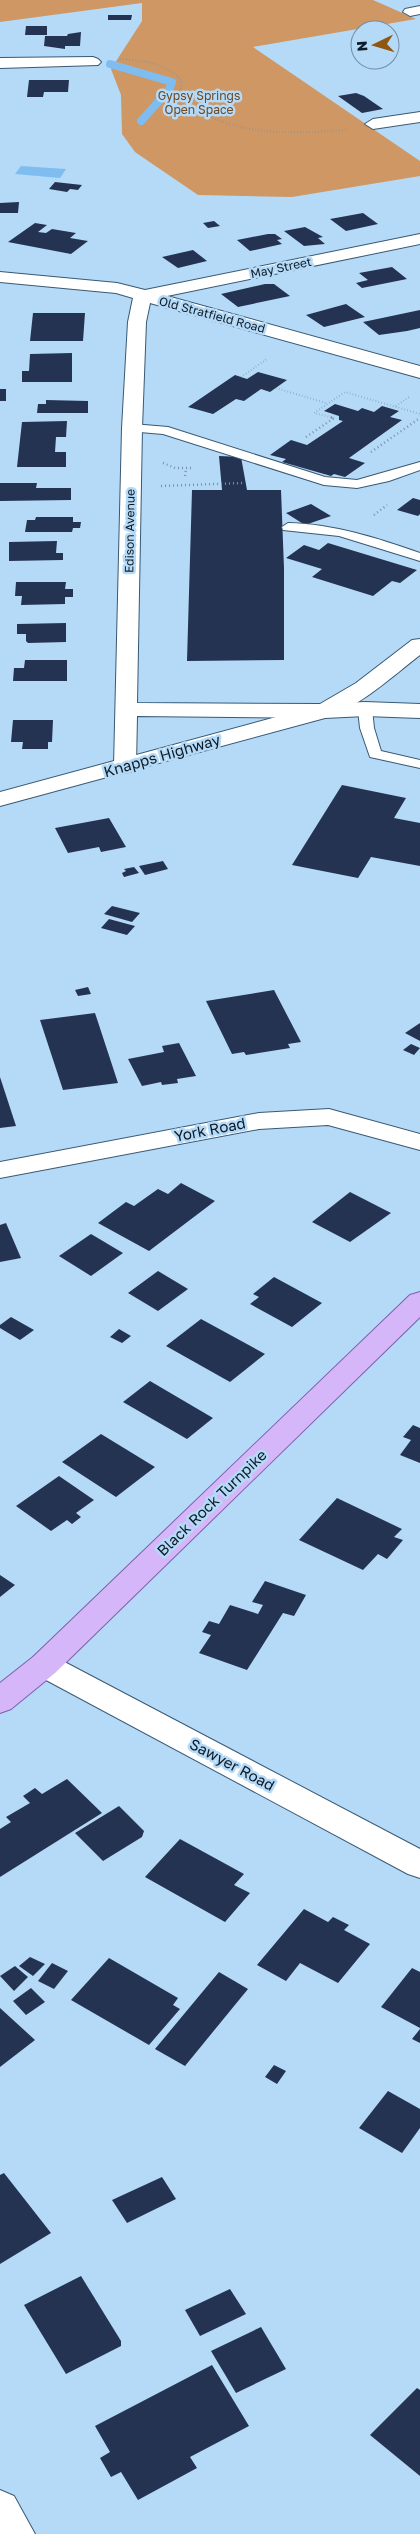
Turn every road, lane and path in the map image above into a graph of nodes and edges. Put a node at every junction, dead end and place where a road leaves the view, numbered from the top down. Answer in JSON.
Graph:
{"nodes":[{"id":1,"x":93,"y":62,"type":"joint"},
{"id":2,"x":0,"y":63,"type":"edge"},
{"id":3,"x":420,"y":118,"type":"edge"},
{"id":4,"x":373,"y":124,"type":"joint"},
{"id":5,"x":420,"y":239,"type":"edge"},
{"id":6,"x":0,"y":277,"type":"edge"},
{"id":7,"x":142,"y":296,"type":"junction"},
{"id":8,"x":274,"y":355,"type":"dead end"},
{"id":9,"x":420,"y":372,"type":"edge"},
{"id":10,"x":241,"y":377,"type":"dead end"},
{"id":11,"x":276,"y":388,"type":"dead end"},
{"id":12,"x":410,"y":396,"type":"dead end"},
{"id":13,"x":326,"y":403,"type":"junction"},
{"id":14,"x":396,"y":406,"type":"junction"},
{"id":15,"x":420,"y":414,"type":"edge"},
{"id":16,"x":420,"y":418,"type":"edge"},
{"id":17,"x":132,"y":428,"type":"junction"},
{"id":18,"x":306,"y":437,"type":"dead end"},
{"id":19,"x":378,"y":456,"type":"dead end"},
{"id":20,"x":420,"y":466,"type":"edge"},
{"id":21,"x":186,"y":469,"type":"dead end"},
{"id":22,"x":185,"y":476,"type":"dead end"},
{"id":23,"x":234,"y":483,"type":"junction"},
{"id":24,"x":243,"y":483,"type":"dead end"},
{"id":25,"x":160,"y":486,"type":"dead end"},
{"id":26,"x":234,"y":490,"type":"dead end"},
{"id":27,"x":391,"y":502,"type":"dead end"},
{"id":28,"x":288,"y":526,"type":"dead end"},
{"id":29,"x":347,"y":534,"type":"junction"},
{"id":30,"x":420,"y":557,"type":"edge"},
{"id":31,"x":420,"y":645,"type":"edge"},
{"id":32,"x":128,"y":709,"type":"junction"},
{"id":33,"x":365,"y":709,"type":"junction"},
{"id":34,"x":324,"y":711,"type":"junction"},
{"id":35,"x":420,"y":712,"type":"edge"},
{"id":36,"x":420,"y":764,"type":"edge"},
{"id":37,"x":125,"y":766,"type":"junction"},
{"id":38,"x":0,"y":799,"type":"edge"},
{"id":39,"x":420,"y":1142,"type":"edge"},
{"id":40,"x":0,"y":1170,"type":"edge"},
{"id":41,"x":420,"y":1301,"type":"edge"},
{"id":42,"x":44,"y":1665,"type":"junction"},
{"id":43,"x":0,"y":1701,"type":"edge"},
{"id":44,"x":420,"y":1865,"type":"edge"},
{"id":45,"x":0,"y":2509,"type":"edge"},
{"id":46,"x":15,"y":2534,"type":"edge"}],
"edges":[{"from":1,"to":2,"type":"street"},
{"from":1,"to":4,"type":"path"},
{"from":3,"to":4,"type":"street"},
{"from":5,"to":7,"type":"street","name":"May Street"},
{"from":6,"to":7,"type":"street","name":"Old Stratfield Road"},
{"from":7,"to":9,"type":"street","name":"Old Stratfield Road"},
{"from":7,"to":17,"type":"street","name":"Edison Avenue"},
{"from":8,"to":10,"type":"path"},
{"from":11,"to":13,"type":"path"},
{"from":12,"to":14,"type":"path"},
{"from":13,"to":14,"type":"path"},
{"from":13,"to":18,"type":"path"},
{"from":14,"to":15,"type":"path"},
{"from":16,"to":19,"type":"path"},
{"from":17,"to":20,"type":"lane"},
{"from":17,"to":32,"type":"street","name":"Edison Avenue"},
{"from":21,"to":22,"type":"path"},
{"from":23,"to":24,"type":"path"},
{"from":23,"to":25,"type":"path"},
{"from":23,"to":26,"type":"path"},
{"from":27,"to":29,"type":"path"},
{"from":28,"to":29,"type":"lane"},
{"from":29,"to":30,"type":"lane"},
{"from":31,"to":34,"type":"street"},
{"from":32,"to":34,"type":"street","name":"Knapps Highway"},
{"from":32,"to":37,"type":"street","name":"Edison Avenue"},
{"from":33,"to":34,"type":"street","name":"Knapps Highway"},
{"from":33,"to":35,"type":"street","name":"Knapps Highway"},
{"from":33,"to":36,"type":"lane"},
{"from":34,"to":37,"type":"street","name":"Knapps Highway"},
{"from":37,"to":38,"type":"street","name":"Knapps Highway"},
{"from":39,"to":40,"type":"street","name":"York Road"},
{"from":41,"to":42,"type":"main road","name":"Black Rock Turnpike"},
{"from":42,"to":43,"type":"main road","name":"Black Rock Turnpike"},
{"from":42,"to":44,"type":"street","name":"Sawyer Road"},
{"from":45,"to":46,"type":"street"}]}
